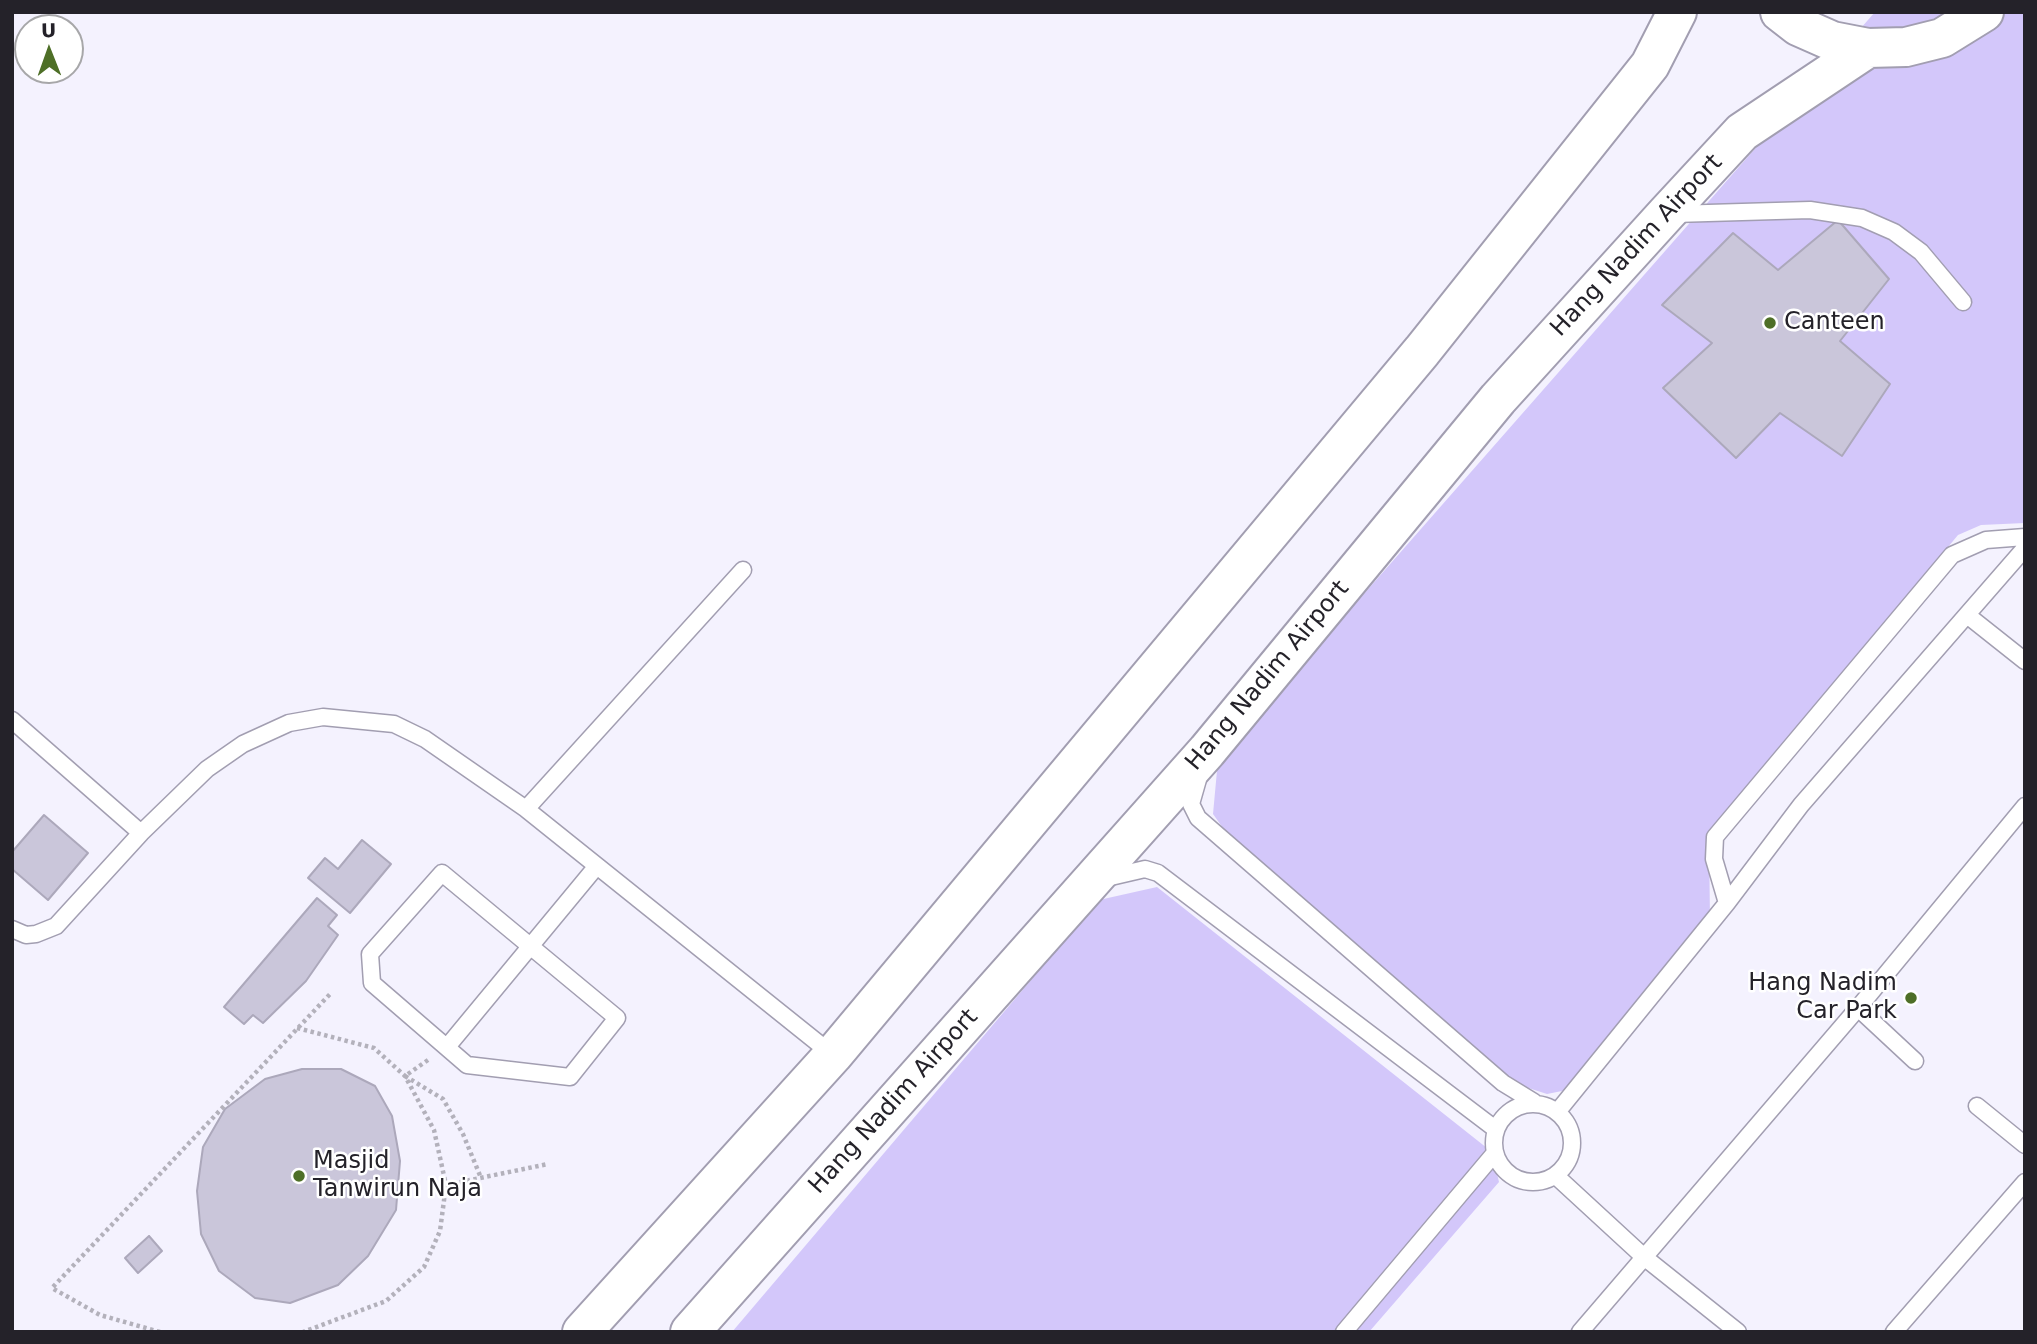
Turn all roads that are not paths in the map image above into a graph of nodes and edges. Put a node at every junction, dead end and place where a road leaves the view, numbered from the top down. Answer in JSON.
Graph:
{"nodes":[{"id":1,"x":1677,"y":12,"type":"edge"},
{"id":2,"x":1780,"y":12,"type":"edge"},
{"id":3,"x":1984,"y":12,"type":"edge"},
{"id":4,"x":1868,"y":48,"type":"junction"},
{"id":5,"x":1666,"y":214,"type":"junction"},
{"id":6,"x":1963,"y":302,"type":"dead end"},
{"id":7,"x":2025,"y":537,"type":"edge"},
{"id":8,"x":2025,"y":548,"type":"edge"},
{"id":9,"x":743,"y":570,"type":"dead end"},
{"id":10,"x":1967,"y":615,"type":"junction"},
{"id":11,"x":2025,"y":661,"type":"edge"},
{"id":12,"x":12,"y":720,"type":"edge"},
{"id":13,"x":1207,"y":751,"type":"junction"},
{"id":14,"x":2025,"y":806,"type":"edge"},
{"id":15,"x":526,"y":809,"type":"junction"},
{"id":16,"x":141,"y":833,"type":"junction"},
{"id":17,"x":596,"y":867,"type":"junction"},
{"id":18,"x":1088,"y":883,"type":"junction"},
{"id":19,"x":1727,"y":903,"type":"junction"},
{"id":20,"x":12,"y":929,"type":"edge"},
{"id":21,"x":531,"y":946,"type":"junction"},
{"id":22,"x":1858,"y":1007,"type":"junction"},
{"id":23,"x":447,"y":1047,"type":"junction"},
{"id":24,"x":833,"y":1055,"type":"junction"},
{"id":25,"x":1915,"y":1061,"type":"dead end"},
{"id":26,"x":1534,"y":1102,"type":"junction"},
{"id":27,"x":1977,"y":1106,"type":"dead end"},
{"id":28,"x":1558,"y":1111,"type":"junction"},
{"id":29,"x":1494,"y":1128,"type":"junction"},
{"id":30,"x":2025,"y":1145,"type":"edge"},
{"id":31,"x":1494,"y":1154,"type":"junction"},
{"id":32,"x":1556,"y":1176,"type":"junction"},
{"id":33,"x":2025,"y":1182,"type":"edge"},
{"id":34,"x":1644,"y":1257,"type":"junction"},
{"id":35,"x":582,"y":1332,"type":"edge"},
{"id":36,"x":690,"y":1332,"type":"edge"},
{"id":37,"x":1344,"y":1332,"type":"edge"},
{"id":38,"x":1580,"y":1332,"type":"edge"},
{"id":39,"x":1738,"y":1332,"type":"edge"},
{"id":40,"x":1894,"y":1332,"type":"edge"}],
"edges":[{"from":1,"to":24,"type":"street"},
{"from":2,"to":4,"type":"street"},
{"from":3,"to":4,"type":"street"},
{"from":4,"to":5,"type":"street","name":"Hang Nadim Airport"},
{"from":5,"to":6,"type":"lane"},
{"from":5,"to":13,"type":"street","name":"Hang Nadim Airport"},
{"from":7,"to":19,"type":"lane"},
{"from":8,"to":10,"type":"lane"},
{"from":9,"to":15,"type":"lane"},
{"from":10,"to":11,"type":"lane"},
{"from":10,"to":19,"type":"lane"},
{"from":12,"to":16,"type":"lane"},
{"from":13,"to":18,"type":"street","name":"Hang Nadim Airport"},
{"from":13,"to":26,"type":"lane"},
{"from":14,"to":22,"type":"lane"},
{"from":15,"to":16,"type":"lane"},
{"from":15,"to":17,"type":"lane"},
{"from":16,"to":20,"type":"lane"},
{"from":17,"to":21,"type":"lane"},
{"from":17,"to":24,"type":"lane"},
{"from":18,"to":29,"type":"lane"},
{"from":18,"to":36,"type":"street","name":"Hang Nadim Airport"},
{"from":19,"to":28,"type":"lane"},
{"from":21,"to":23,"type":"lane"},
{"from":21,"to":23,"type":"lane"},
{"from":21,"to":23,"type":"lane"},
{"from":22,"to":25,"type":"lane"},
{"from":22,"to":34,"type":"lane"},
{"from":24,"to":35,"type":"street"},
{"from":26,"to":28,"type":"lane"},
{"from":26,"to":29,"type":"lane"},
{"from":27,"to":30,"type":"lane"},
{"from":28,"to":32,"type":"lane"},
{"from":29,"to":31,"type":"lane"},
{"from":31,"to":32,"type":"lane"},
{"from":31,"to":37,"type":"lane"},
{"from":32,"to":34,"type":"lane"},
{"from":33,"to":40,"type":"lane"},
{"from":34,"to":38,"type":"lane"},
{"from":34,"to":39,"type":"lane"}]}
